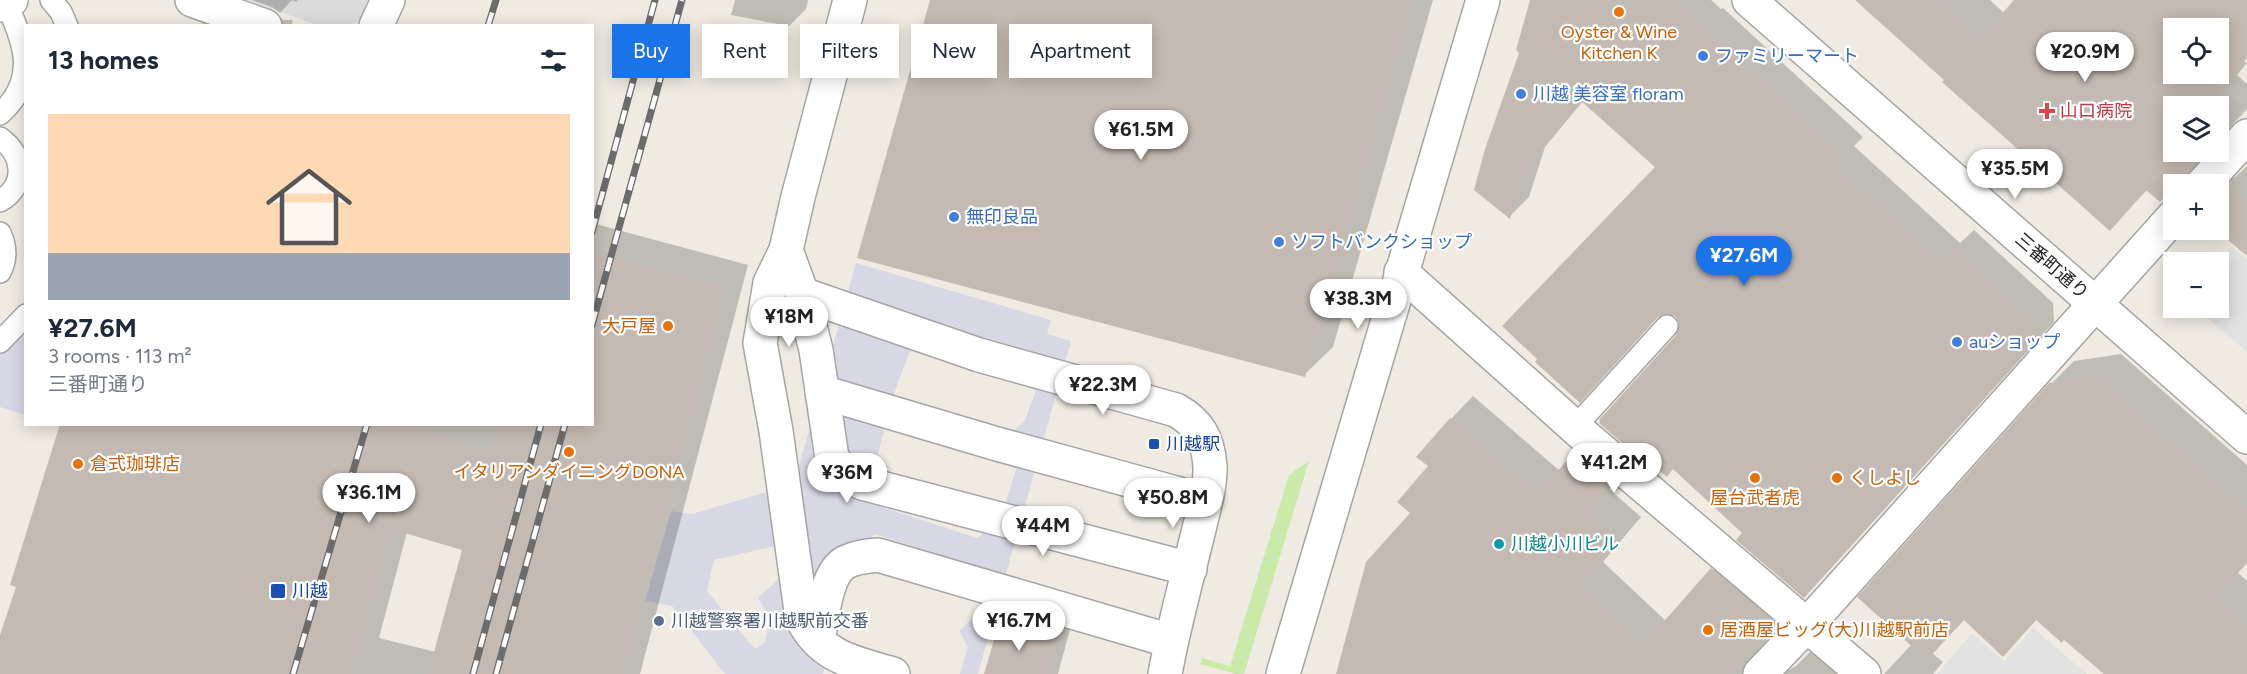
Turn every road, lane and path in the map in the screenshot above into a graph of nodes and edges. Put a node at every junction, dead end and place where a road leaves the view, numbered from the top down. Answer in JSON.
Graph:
{"nodes":[{"id":1,"x":51,"y":0,"type":"edge"},
{"id":2,"x":192,"y":0,"type":"edge"},
{"id":3,"x":388,"y":0,"type":"edge"},
{"id":4,"x":850,"y":0,"type":"edge"},
{"id":5,"x":1483,"y":0,"type":"edge"},
{"id":6,"x":1749,"y":0,"type":"edge"},
{"id":7,"x":6,"y":3,"type":"edge"},
{"id":8,"x":66,"y":24,"type":"edge"},
{"id":9,"x":259,"y":24,"type":"edge"},
{"id":10,"x":377,"y":24,"type":"edge"},
{"id":11,"x":24,"y":67,"type":"edge"},
{"id":12,"x":24,"y":77,"type":"edge"},
{"id":13,"x":0,"y":114,"type":"edge"},
{"id":14,"x":2247,"y":136,"type":"edge"},
{"id":15,"x":0,"y":138,"type":"edge"},
{"id":16,"x":2211,"y":174,"type":"edge"},
{"id":17,"x":0,"y":201,"type":"edge"},
{"id":18,"x":2163,"y":228,"type":"edge"},
{"id":19,"x":0,"y":233,"type":"edge"},
{"id":20,"x":786,"y":250,"type":"junction"},
{"id":21,"x":0,"y":272,"type":"edge"},
{"id":22,"x":1401,"y":272,"type":"junction"},
{"id":23,"x":802,"y":294,"type":"junction"},
{"id":24,"x":2095,"y":304,"type":"junction"},
{"id":25,"x":24,"y":317,"type":"edge"},
{"id":26,"x":1667,"y":326,"type":"dead end"},
{"id":27,"x":0,"y":342,"type":"edge"},
{"id":28,"x":822,"y":392,"type":"junction"},
{"id":29,"x":1575,"y":428,"type":"junction"},
{"id":30,"x":2247,"y":437,"type":"edge"},
{"id":31,"x":1205,"y":501,"type":"junction"},
{"id":32,"x":1190,"y":569,"type":"junction"},
{"id":33,"x":1808,"y":624,"type":"junction"},
{"id":34,"x":818,"y":641,"type":"junction"},
{"id":35,"x":1169,"y":661,"type":"edge"},
{"id":36,"x":893,"y":674,"type":"edge"},
{"id":37,"x":1283,"y":674,"type":"edge"},
{"id":38,"x":1760,"y":674,"type":"edge"},
{"id":39,"x":1864,"y":674,"type":"edge"}],
"edges":[{"from":1,"to":8,"type":"lane"},
{"from":2,"to":9,"type":"street"},
{"from":3,"to":10,"type":"street"},
{"from":4,"to":20,"type":"street"},
{"from":5,"to":22,"type":"street"},
{"from":6,"to":24,"type":"street","name":"三番町通り"},
{"from":7,"to":11,"type":"lane"},
{"from":12,"to":13,"type":"lane"},
{"from":14,"to":16,"type":"street"},
{"from":15,"to":17,"type":"lane"},
{"from":18,"to":24,"type":"street"},
{"from":19,"to":21,"type":"lane"},
{"from":20,"to":23,"type":"street"},
{"from":20,"to":34,"type":"street"},
{"from":22,"to":29,"type":"street"},
{"from":22,"to":37,"type":"street"},
{"from":23,"to":28,"type":"street"},
{"from":23,"to":31,"type":"street"},
{"from":24,"to":30,"type":"street","name":"三番町通り"},
{"from":24,"to":33,"type":"street"},
{"from":25,"to":27,"type":"lane"},
{"from":26,"to":29,"type":"lane"},
{"from":28,"to":31,"type":"street"},
{"from":28,"to":32,"type":"street"},
{"from":29,"to":33,"type":"street"},
{"from":31,"to":32,"type":"street"},
{"from":32,"to":35,"type":"street"},
{"from":33,"to":38,"type":"street"},
{"from":33,"to":39,"type":"street"},
{"from":34,"to":35,"type":"street"},
{"from":34,"to":36,"type":"street"}]}
